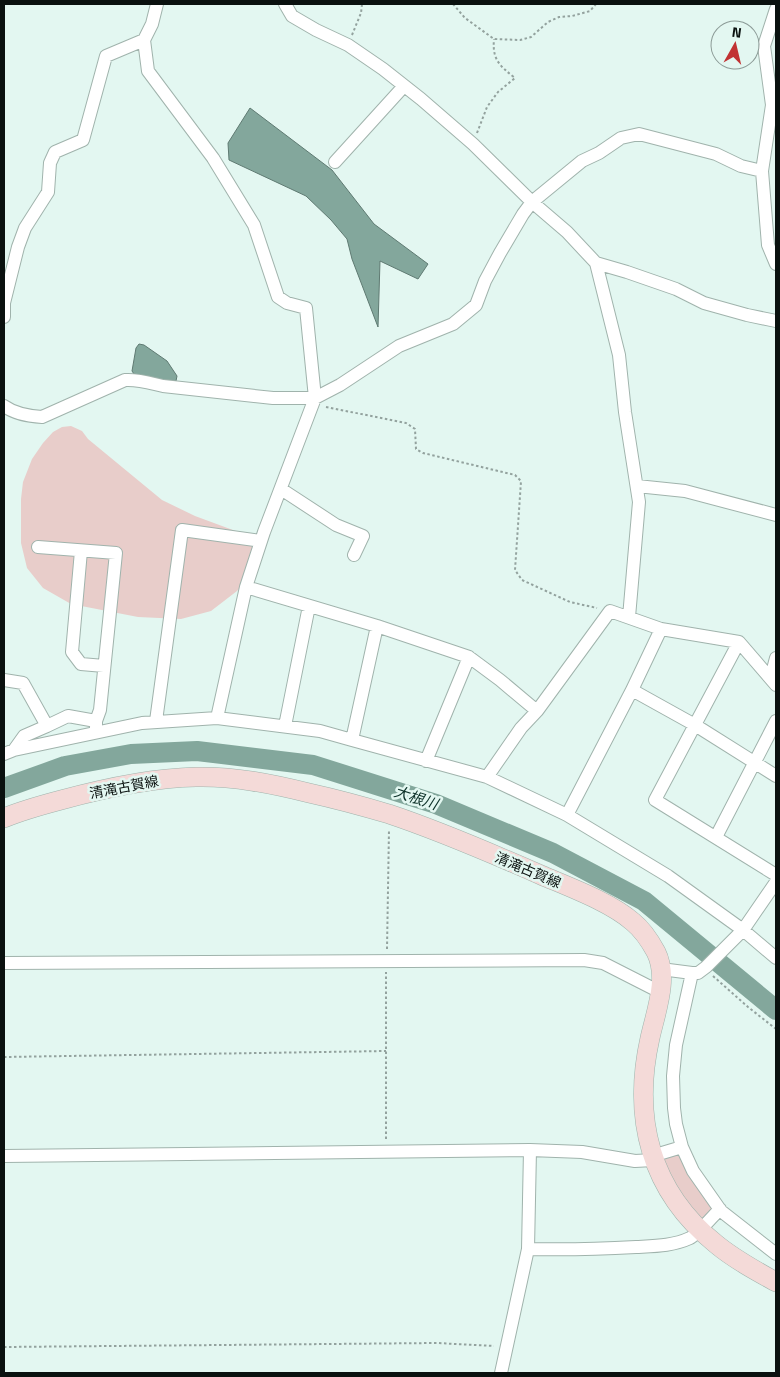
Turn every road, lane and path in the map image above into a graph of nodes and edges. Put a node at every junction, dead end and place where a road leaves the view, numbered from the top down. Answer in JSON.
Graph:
{"nodes":[{"id":1,"x":157,"y":4,"type":"edge"},
{"id":2,"x":285,"y":4,"type":"edge"},
{"id":3,"x":362,"y":4,"type":"edge"},
{"id":4,"x":453,"y":4,"type":"edge"},
{"id":5,"x":596,"y":4,"type":"edge"},
{"id":6,"x":776,"y":9,"type":"edge"},
{"id":7,"x":494,"y":39,"type":"junction"},
{"id":8,"x":144,"y":40,"type":"junction"},
{"id":9,"x":348,"y":45,"type":"junction"},
{"id":10,"x":404,"y":86,"type":"junction"},
{"id":11,"x":473,"y":144,"type":"junction"},
{"id":12,"x":334,"y":162,"type":"dead end"},
{"id":13,"x":762,"y":171,"type":"junction"},
{"id":14,"x":532,"y":202,"type":"junction"},
{"id":15,"x":596,"y":263,"type":"junction"},
{"id":16,"x":776,"y":264,"type":"edge"},
{"id":17,"x":4,"y":302,"type":"edge"},
{"id":18,"x":4,"y":317,"type":"edge"},
{"id":19,"x":776,"y":321,"type":"edge"},
{"id":20,"x":315,"y":398,"type":"junction"},
{"id":21,"x":4,"y":406,"type":"edge"},
{"id":22,"x":637,"y":486,"type":"junction"},
{"id":23,"x":281,"y":490,"type":"junction"},
{"id":24,"x":776,"y":514,"type":"edge"},
{"id":25,"x":261,"y":541,"type":"junction"},
{"id":26,"x":38,"y":547,"type":"dead end"},
{"id":27,"x":81,"y":551,"type":"junction"},
{"id":28,"x":354,"y":555,"type":"dead end"},
{"id":29,"x":246,"y":587,"type":"junction"},
{"id":30,"x":309,"y":606,"type":"junction"},
{"id":31,"x":610,"y":611,"type":"junction"},
{"id":32,"x":629,"y":617,"type":"junction"},
{"id":33,"x":377,"y":626,"type":"junction"},
{"id":34,"x":660,"y":629,"type":"junction"},
{"id":35,"x":739,"y":642,"type":"junction"},
{"id":36,"x":469,"y":658,"type":"junction"},
{"id":37,"x":776,"y":658,"type":"edge"},
{"id":38,"x":104,"y":666,"type":"junction"},
{"id":39,"x":4,"y":680,"type":"edge"},
{"id":40,"x":774,"y":681,"type":"edge"},
{"id":41,"x":632,"y":690,"type":"junction"},
{"id":42,"x":537,"y":711,"type":"junction"},
{"id":43,"x":217,"y":718,"type":"junction"},
{"id":44,"x":156,"y":721,"type":"junction"},
{"id":45,"x":776,"y":721,"type":"edge"},
{"id":46,"x":695,"y":724,"type":"junction"},
{"id":47,"x":47,"y":726,"type":"junction"},
{"id":48,"x":96,"y":726,"type":"junction"},
{"id":49,"x":285,"y":726,"type":"junction"},
{"id":50,"x":352,"y":740,"type":"junction"},
{"id":51,"x":9,"y":752,"type":"edge"},
{"id":52,"x":426,"y":761,"type":"junction"},
{"id":53,"x":755,"y":763,"type":"junction"},
{"id":54,"x":776,"y":776,"type":"edge"},
{"id":55,"x":487,"y":777,"type":"junction"},
{"id":56,"x":390,"y":814,"type":"junction"},
{"id":57,"x":567,"y":815,"type":"junction"},
{"id":58,"x":4,"y":818,"type":"edge"},
{"id":59,"x":716,"y":838,"type":"junction"},
{"id":60,"x":776,"y":875,"type":"edge"},
{"id":61,"x":776,"y":882,"type":"edge"},
{"id":62,"x":741,"y":932,"type":"junction"},
{"id":63,"x":776,"y":958,"type":"edge"},
{"id":64,"x":386,"y":961,"type":"junction"},
{"id":65,"x":4,"y":963,"type":"edge"},
{"id":66,"x":661,"y":969,"type":"junction"},
{"id":67,"x":700,"y":970,"type":"junction"},
{"id":68,"x":660,"y":992,"type":"junction"},
{"id":69,"x":776,"y":1029,"type":"edge"},
{"id":70,"x":386,"y":1051,"type":"junction"},
{"id":71,"x":4,"y":1056,"type":"edge"},
{"id":72,"x":682,"y":1147,"type":"junction"},
{"id":73,"x":530,"y":1150,"type":"junction"},
{"id":74,"x":386,"y":1152,"type":"junction"},
{"id":75,"x":4,"y":1156,"type":"edge"},
{"id":76,"x":653,"y":1158,"type":"junction"},
{"id":77,"x":720,"y":1209,"type":"junction"},
{"id":78,"x":700,"y":1230,"type":"junction"},
{"id":79,"x":528,"y":1249,"type":"junction"},
{"id":80,"x":776,"y":1254,"type":"edge"},
{"id":81,"x":776,"y":1282,"type":"edge"},
{"id":82,"x":507,"y":1346,"type":"junction"},
{"id":83,"x":4,"y":1347,"type":"edge"},
{"id":84,"x":501,"y":1373,"type":"edge"}],
"edges":[{"from":1,"to":8,"type":"street"},
{"from":2,"to":9,"type":"street"},
{"from":3,"to":9,"type":"path"},
{"from":4,"to":7,"type":"path"},
{"from":5,"to":7,"type":"path"},
{"from":6,"to":13,"type":"street"},
{"from":7,"to":11,"type":"path"},
{"from":8,"to":17,"type":"street"},
{"from":8,"to":20,"type":"street"},
{"from":9,"to":10,"type":"street"},
{"from":10,"to":11,"type":"street"},
{"from":10,"to":12,"type":"street"},
{"from":11,"to":14,"type":"street"},
{"from":13,"to":14,"type":"street"},
{"from":13,"to":16,"type":"street"},
{"from":14,"to":15,"type":"street"},
{"from":14,"to":20,"type":"street"},
{"from":15,"to":19,"type":"street"},
{"from":15,"to":22,"type":"street"},
{"from":17,"to":18,"type":"street"},
{"from":20,"to":21,"type":"street"},
{"from":20,"to":23,"type":"street"},
{"from":20,"to":31,"type":"path"},
{"from":22,"to":24,"type":"street"},
{"from":22,"to":32,"type":"street"},
{"from":23,"to":25,"type":"street"},
{"from":23,"to":28,"type":"street"},
{"from":25,"to":29,"type":"street"},
{"from":25,"to":44,"type":"street"},
{"from":26,"to":27,"type":"street"},
{"from":27,"to":38,"type":"street"},
{"from":27,"to":38,"type":"street"},
{"from":29,"to":30,"type":"street"},
{"from":29,"to":43,"type":"street"},
{"from":30,"to":33,"type":"street"},
{"from":30,"to":49,"type":"street"},
{"from":31,"to":32,"type":"street"},
{"from":31,"to":42,"type":"street"},
{"from":32,"to":34,"type":"street"},
{"from":33,"to":36,"type":"street"},
{"from":33,"to":50,"type":"street"},
{"from":34,"to":35,"type":"street"},
{"from":34,"to":41,"type":"street"},
{"from":35,"to":40,"type":"street"},
{"from":35,"to":46,"type":"street"},
{"from":36,"to":42,"type":"street"},
{"from":36,"to":52,"type":"street"},
{"from":37,"to":40,"type":"street"},
{"from":38,"to":48,"type":"street"},
{"from":39,"to":47,"type":"street"},
{"from":41,"to":46,"type":"street"},
{"from":41,"to":57,"type":"street"},
{"from":42,"to":55,"type":"street"},
{"from":43,"to":44,"type":"street"},
{"from":43,"to":49,"type":"street"},
{"from":44,"to":48,"type":"street"},
{"from":45,"to":53,"type":"street"},
{"from":46,"to":53,"type":"street"},
{"from":46,"to":59,"type":"street"},
{"from":47,"to":48,"type":"street"},
{"from":47,"to":51,"type":"street"},
{"from":48,"to":51,"type":"street"},
{"from":49,"to":50,"type":"street"},
{"from":50,"to":52,"type":"street"},
{"from":52,"to":55,"type":"street"},
{"from":53,"to":54,"type":"street"},
{"from":53,"to":59,"type":"street"},
{"from":55,"to":57,"type":"street"},
{"from":56,"to":58,"type":"main road","name":"清滝古賀線"},
{"from":56,"to":64,"type":"path"},
{"from":56,"to":66,"type":"main road","name":"清滝古賀線"},
{"from":57,"to":62,"type":"street"},
{"from":59,"to":60,"type":"street"},
{"from":61,"to":62,"type":"street"},
{"from":62,"to":63,"type":"street"},
{"from":62,"to":67,"type":"street"},
{"from":64,"to":65,"type":"street"},
{"from":64,"to":68,"type":"street"},
{"from":64,"to":70,"type":"path"},
{"from":66,"to":67,"type":"street"},
{"from":66,"to":68,"type":"main road","name":"清滝古賀線"},
{"from":67,"to":69,"type":"path"},
{"from":67,"to":72,"type":"street"},
{"from":68,"to":76,"type":"main road","name":"清滝古賀線"},
{"from":70,"to":71,"type":"path"},
{"from":70,"to":74,"type":"path"},
{"from":72,"to":76,"type":"street"},
{"from":72,"to":77,"type":"street"},
{"from":73,"to":74,"type":"street"},
{"from":73,"to":76,"type":"street"},
{"from":73,"to":79,"type":"street"},
{"from":74,"to":75,"type":"street"},
{"from":76,"to":78,"type":"main road","name":"清滝古賀線"},
{"from":77,"to":78,"type":"street"},
{"from":77,"to":80,"type":"street"},
{"from":78,"to":79,"type":"street"},
{"from":78,"to":81,"type":"main road","name":"清滝古賀線"},
{"from":79,"to":82,"type":"street"},
{"from":82,"to":83,"type":"path"},
{"from":82,"to":84,"type":"street"}]}
